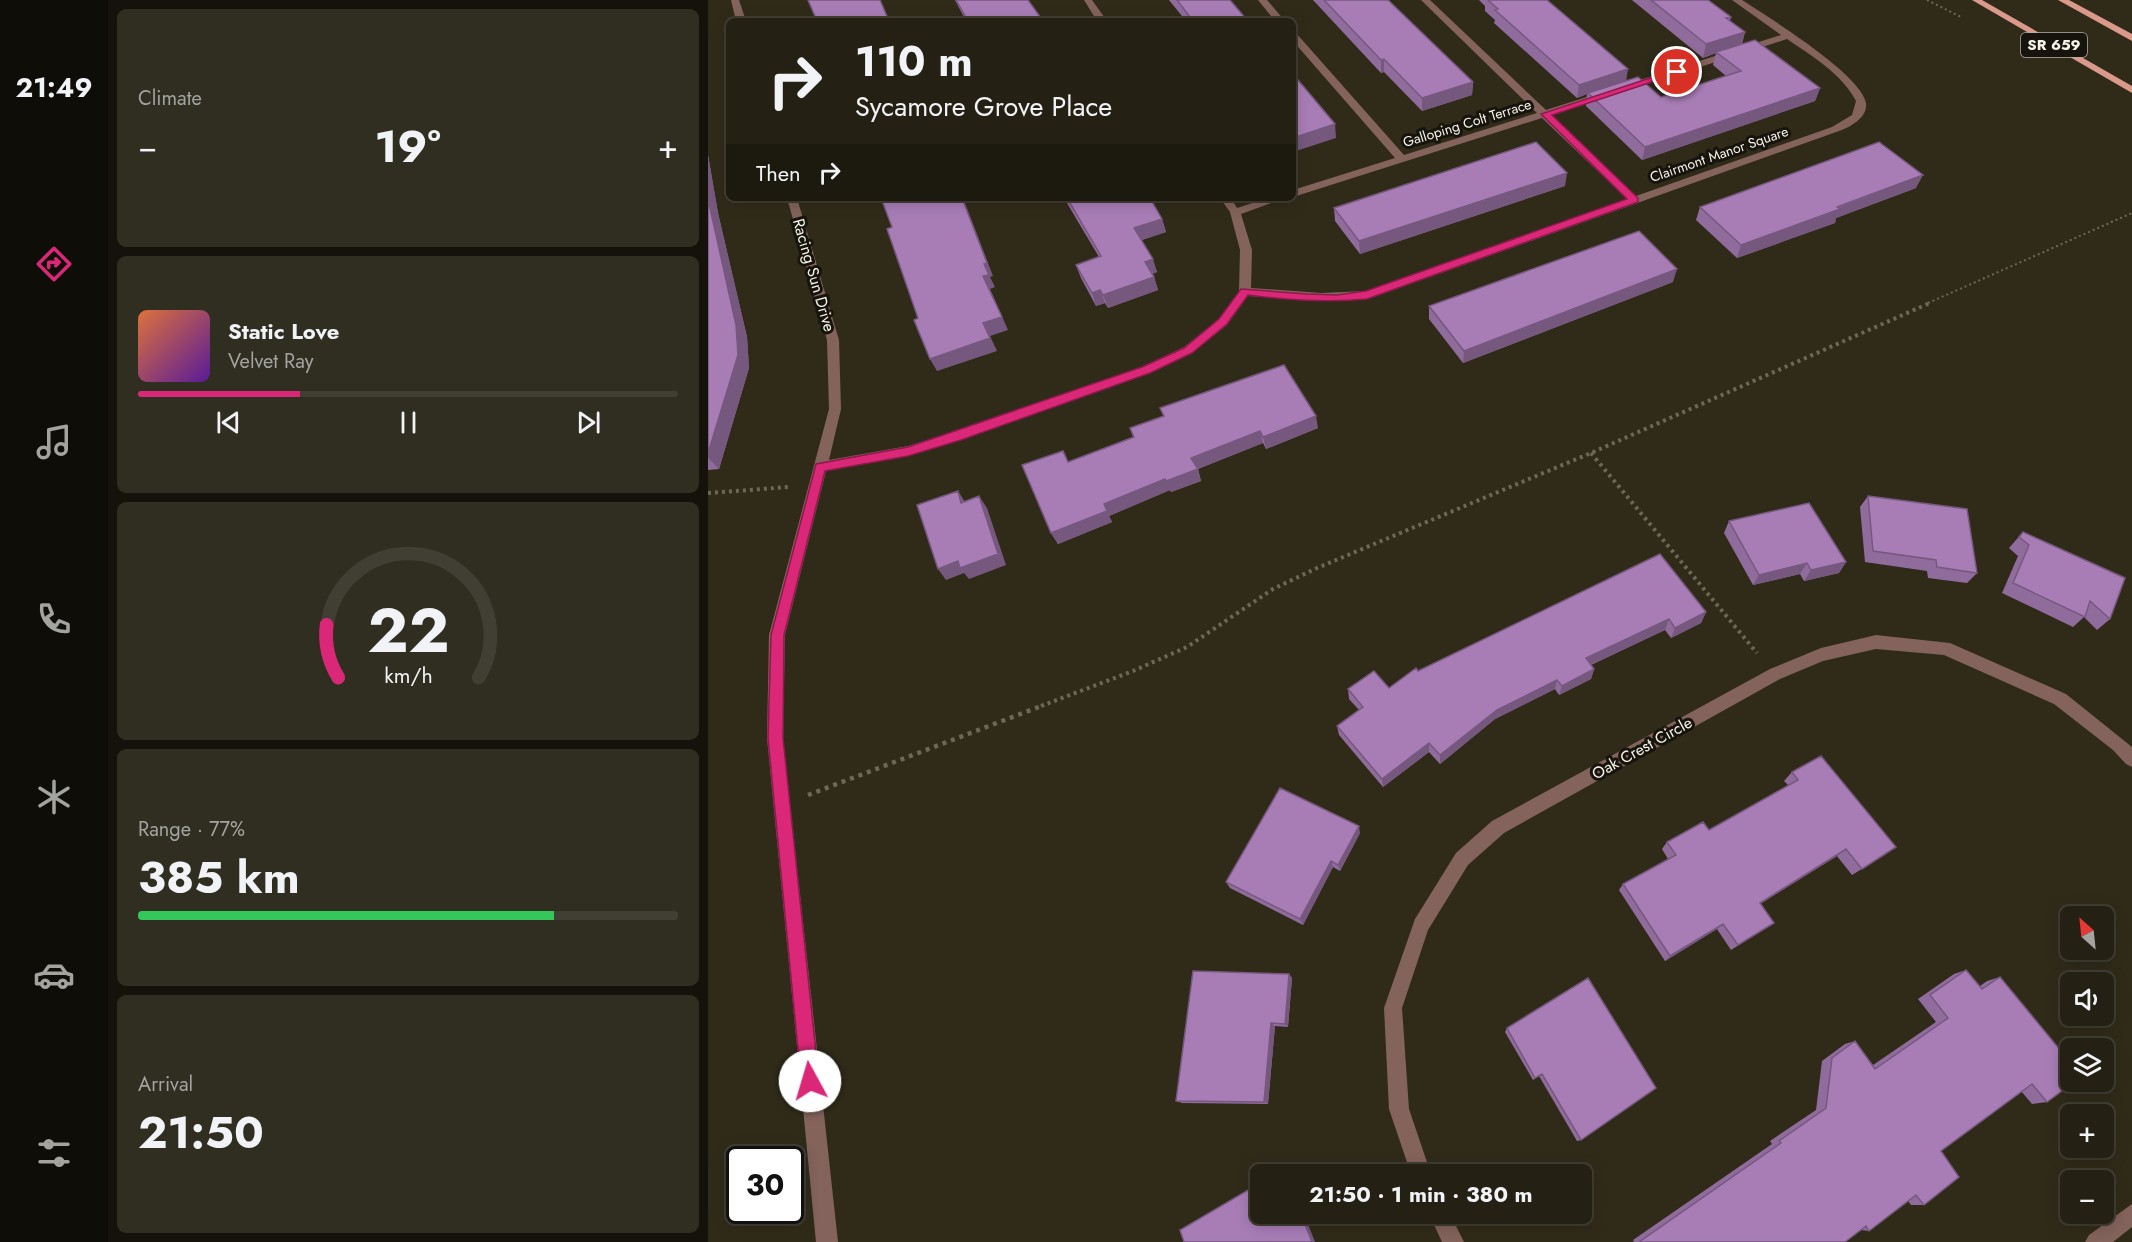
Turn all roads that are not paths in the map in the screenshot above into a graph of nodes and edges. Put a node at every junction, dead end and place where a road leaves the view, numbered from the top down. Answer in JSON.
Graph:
{"nodes":[{"id":1,"x":735,"y":0,"type":"edge"},
{"id":2,"x":1088,"y":0,"type":"edge"},
{"id":3,"x":1262,"y":0,"type":"edge"},
{"id":4,"x":1425,"y":0,"type":"edge"},
{"id":5,"x":1736,"y":0,"type":"edge"},
{"id":6,"x":1976,"y":0,"type":"edge"},
{"id":7,"x":2062,"y":0,"type":"edge"},
{"id":8,"x":740,"y":18,"type":"edge"},
{"id":9,"x":1100,"y":18,"type":"edge"},
{"id":10,"x":1277,"y":18,"type":"edge"},
{"id":11,"x":1787,"y":36,"type":"junction"},
{"id":12,"x":1296,"y":38,"type":"edge"},
{"id":13,"x":2132,"y":38,"type":"edge"},
{"id":14,"x":2132,"y":90,"type":"edge"},
{"id":15,"x":1546,"y":114,"type":"junction"},
{"id":16,"x":1402,"y":159,"type":"junction"},
{"id":17,"x":1296,"y":193,"type":"edge"},
{"id":18,"x":1634,"y":200,"type":"junction"},
{"id":19,"x":793,"y":201,"type":"edge"},
{"id":20,"x":1227,"y":201,"type":"edge"},
{"id":21,"x":1270,"y":201,"type":"edge"},
{"id":22,"x":1235,"y":212,"type":"junction"},
{"id":23,"x":1245,"y":291,"type":"junction"},
{"id":24,"x":820,"y":467,"type":"junction"},
{"id":25,"x":2132,"y":759,"type":"edge"},
{"id":26,"x":1417,"y":1164,"type":"edge"},
{"id":27,"x":2132,"y":1214,"type":"edge"},
{"id":28,"x":1444,"y":1224,"type":"edge"},
{"id":29,"x":827,"y":1242,"type":"edge"},
{"id":30,"x":1452,"y":1242,"type":"edge"},
{"id":31,"x":2096,"y":1242,"type":"edge"}],
"edges":[{"from":1,"to":8,"type":"street"},
{"from":2,"to":9,"type":"street"},
{"from":3,"to":10,"type":"street"},
{"from":4,"to":15,"type":"street"},
{"from":5,"to":11,"type":"street","name":"Clairmont Manor Square"},
{"from":6,"to":14,"type":"main road","number":"SR 659"},
{"from":7,"to":13,"type":"main road","number":"SR 659"},
{"from":11,"to":15,"type":"street","name":"Galloping Colt Terrace"},
{"from":11,"to":18,"type":"street","name":"Clairmont Manor Square"},
{"from":12,"to":16,"type":"street"},
{"from":15,"to":16,"type":"street","name":"Galloping Colt Terrace"},
{"from":15,"to":18,"type":"street"},
{"from":16,"to":17,"type":"street","name":"Galloping Colt Terrace"},
{"from":18,"to":23,"type":"street","name":"Clairmont Manor Square"},
{"from":19,"to":24,"type":"street","name":"Racing Sun Drive"},
{"from":20,"to":22,"type":"street"},
{"from":21,"to":22,"type":"street"},
{"from":22,"to":23,"type":"street"},
{"from":23,"to":24,"type":"street"},
{"from":24,"to":29,"type":"street","name":"Racing Sun Drive"},
{"from":25,"to":26,"type":"street","name":"Oak Crest Circle"},
{"from":27,"to":31,"type":"street"},
{"from":28,"to":30,"type":"street"}]}
